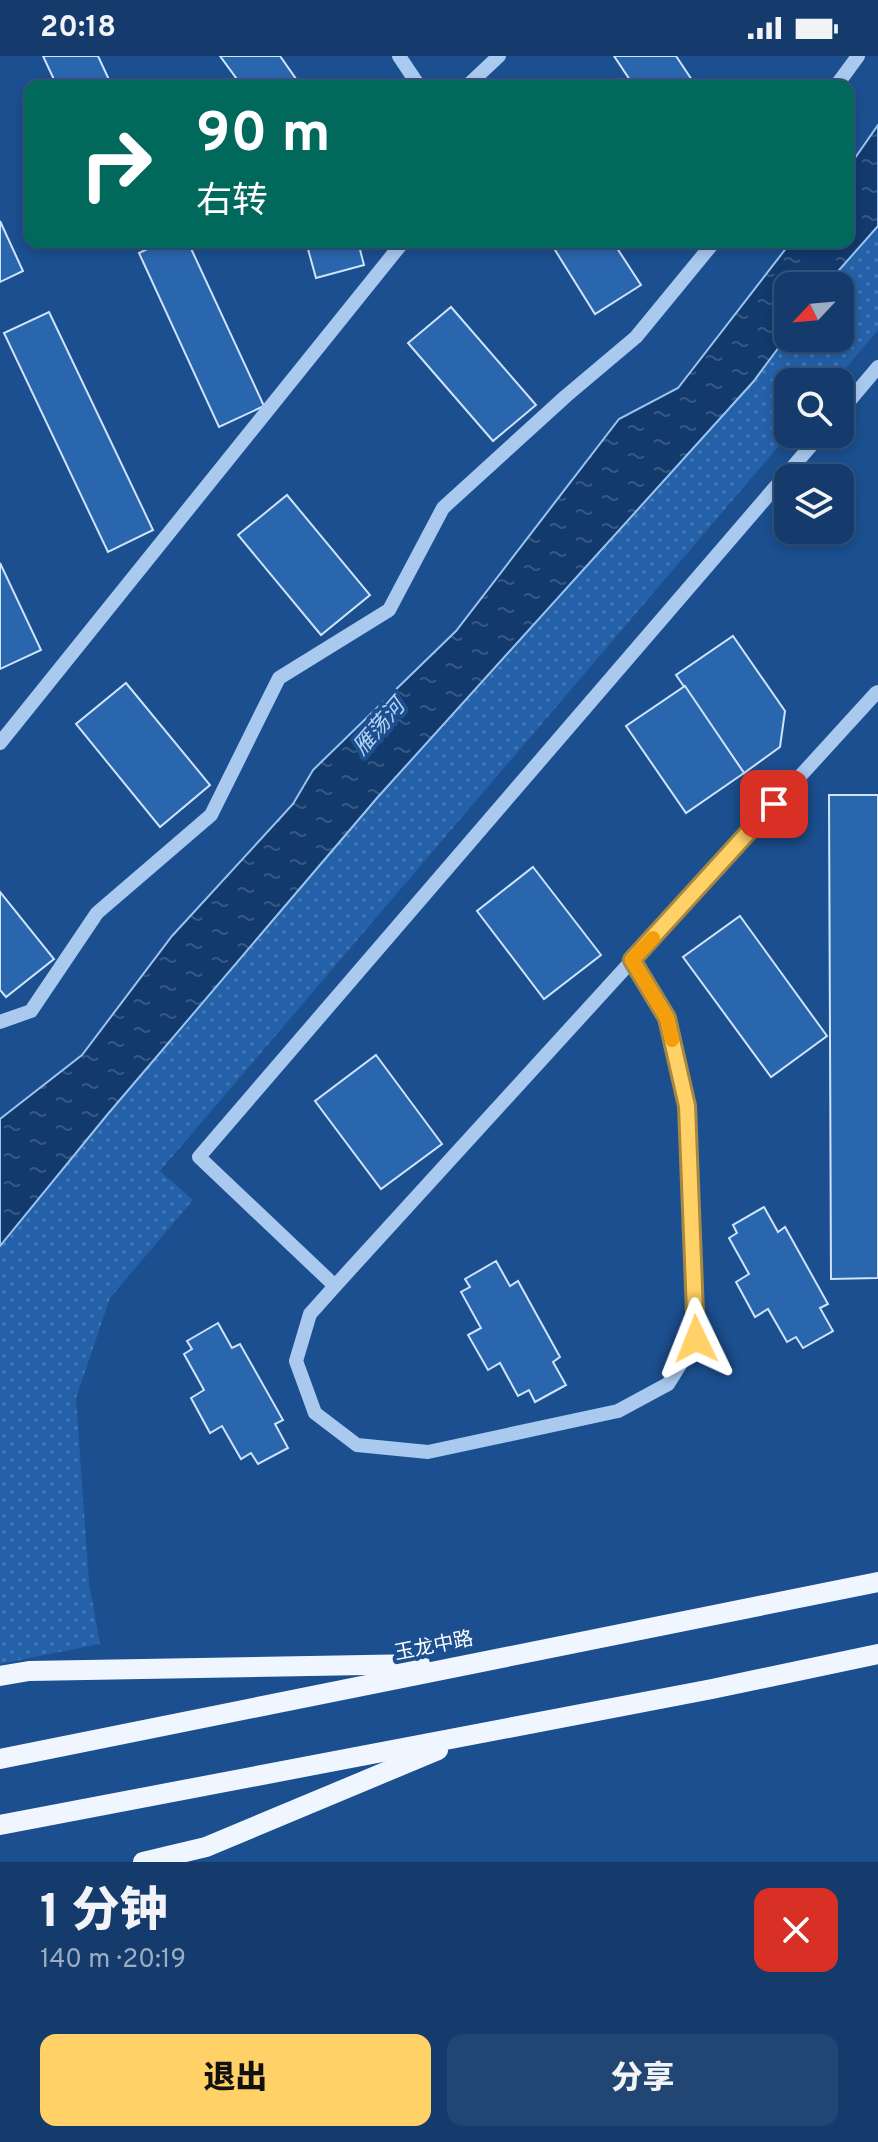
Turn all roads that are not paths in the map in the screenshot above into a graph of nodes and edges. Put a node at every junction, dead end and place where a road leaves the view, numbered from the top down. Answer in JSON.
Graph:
{"nodes":[{"id":1,"x":399,"y":56,"type":"edge"},
{"id":2,"x":499,"y":56,"type":"edge"},
{"id":3,"x":858,"y":56,"type":"edge"},
{"id":4,"x":415,"y":80,"type":"edge"},
{"id":5,"x":473,"y":80,"type":"edge"},
{"id":6,"x":840,"y":80,"type":"edge"},
{"id":7,"x":398,"y":248,"type":"edge"},
{"id":8,"x":709,"y":248,"type":"edge"},
{"id":9,"x":878,"y":367,"type":"edge"},
{"id":10,"x":854,"y":395,"type":"edge"},
{"id":11,"x":809,"y":448,"type":"edge"},
{"id":12,"x":878,"y":692,"type":"edge"},
{"id":13,"x":0,"y":743,"type":"edge"},
{"id":14,"x":632,"y":960,"type":"junction"},
{"id":15,"x":0,"y":1022,"type":"edge"},
{"id":16,"x":335,"y":1286,"type":"junction"},
{"id":17,"x":878,"y":1582,"type":"edge"},
{"id":18,"x":878,"y":1654,"type":"edge"},
{"id":19,"x":472,"y":1663,"type":"junction"},
{"id":20,"x":0,"y":1676,"type":"edge"},
{"id":21,"x":479,"y":1734,"type":"junction"},
{"id":22,"x":0,"y":1759,"type":"edge"},
{"id":23,"x":0,"y":1825,"type":"edge"},
{"id":24,"x":143,"y":1862,"type":"edge"}],
"edges":[{"from":1,"to":4,"type":"lane"},
{"from":2,"to":5,"type":"lane"},
{"from":3,"to":6,"type":"lane"},
{"from":7,"to":13,"type":"lane"},
{"from":8,"to":15,"type":"lane"},
{"from":9,"to":10,"type":"lane"},
{"from":11,"to":16,"type":"lane"},
{"from":12,"to":14,"type":"lane"},
{"from":14,"to":16,"type":"lane"},
{"from":14,"to":16,"type":"lane"},
{"from":17,"to":19,"type":"main road","name":"玉龙中路"},
{"from":18,"to":21,"type":"main road"},
{"from":19,"to":20,"type":"main road"},
{"from":19,"to":22,"type":"main road","name":"玉龙中路"},
{"from":21,"to":23,"type":"main road"},
{"from":21,"to":24,"type":"main road"}]}
